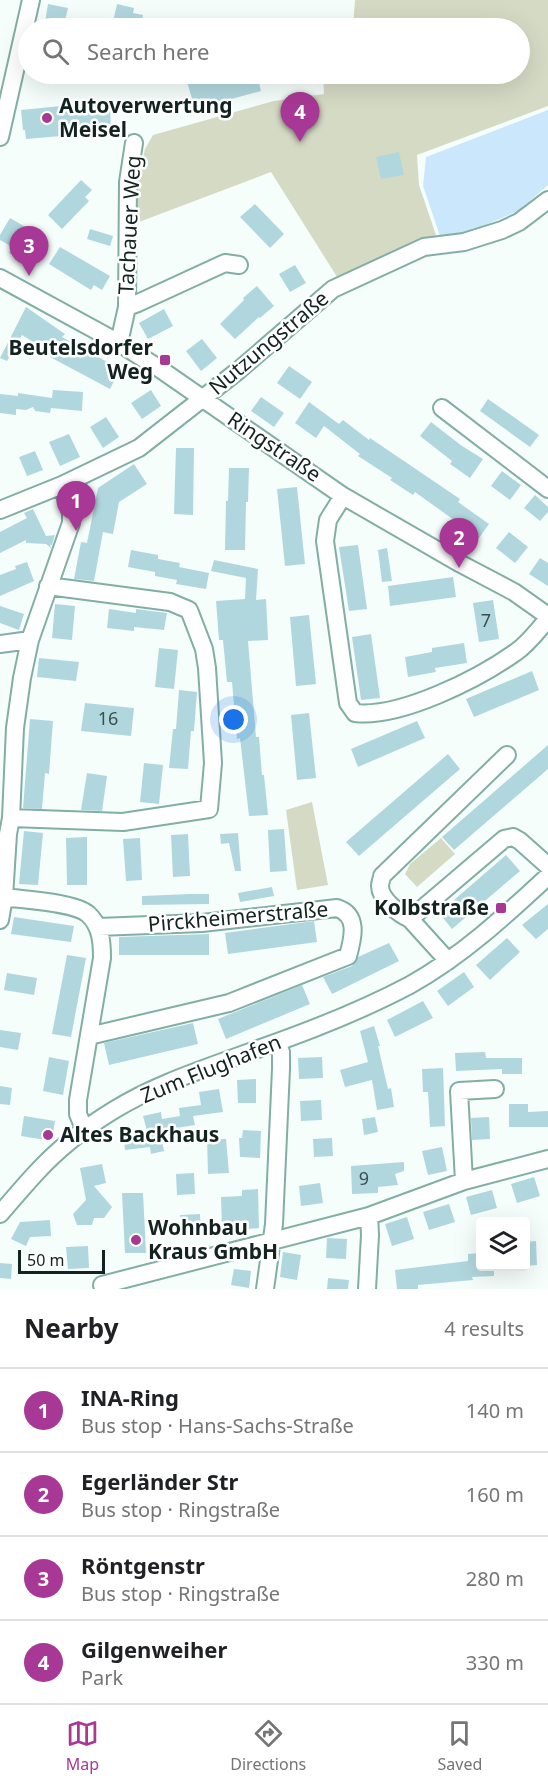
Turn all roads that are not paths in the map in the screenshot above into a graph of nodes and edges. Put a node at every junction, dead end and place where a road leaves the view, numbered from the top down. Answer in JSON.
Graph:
{"nodes":[{"id":1,"x":31,"y":0,"type":"edge"},
{"id":2,"x":27,"y":18,"type":"edge"},
{"id":3,"x":18,"y":58,"type":"edge"},
{"id":4,"x":0,"y":138,"type":"edge"},
{"id":5,"x":134,"y":143,"type":"dead end"},
{"id":6,"x":548,"y":200,"type":"edge"},
{"id":7,"x":238,"y":265,"type":"dead end"},
{"id":8,"x":0,"y":278,"type":"edge"},
{"id":9,"x":127,"y":307,"type":"junction"},
{"id":10,"x":119,"y":344,"type":"junction"},
{"id":11,"x":202,"y":399,"type":"junction"},
{"id":12,"x":442,"y":408,"type":"dead end"},
{"id":13,"x":62,"y":485,"type":"junction"},
{"id":14,"x":548,"y":489,"type":"edge"},
{"id":15,"x":343,"y":496,"type":"junction"},
{"id":16,"x":0,"y":510,"type":"edge"},
{"id":17,"x":48,"y":586,"type":"junction"},
{"id":18,"x":548,"y":618,"type":"edge"},
{"id":19,"x":30,"y":640,"type":"junction"},
{"id":20,"x":0,"y":644,"type":"edge"},
{"id":21,"x":507,"y":755,"type":"dead end"},
{"id":22,"x":6,"y":828,"type":"edge"},
{"id":23,"x":547,"y":868,"type":"edge"},
{"id":24,"x":4,"y":897,"type":"junction"},
{"id":25,"x":410,"y":919,"type":"junction"},
{"id":26,"x":0,"y":920,"type":"edge"},
{"id":27,"x":98,"y":927,"type":"junction"},
{"id":28,"x":448,"y":961,"type":"junction"},
{"id":29,"x":89,"y":1036,"type":"junction"},
{"id":30,"x":277,"y":1042,"type":"junction"},
{"id":31,"x":495,"y":1089,"type":"dead end"},
{"id":32,"x":85,"y":1131,"type":"junction"},
{"id":33,"x":548,"y":1159,"type":"edge"},
{"id":34,"x":464,"y":1181,"type":"junction"},
{"id":35,"x":0,"y":1214,"type":"edge"},
{"id":36,"x":369,"y":1216,"type":"junction"},
{"id":37,"x":272,"y":1241,"type":"junction"},
{"id":38,"x":102,"y":1285,"type":"dead end"},
{"id":39,"x":265,"y":1289,"type":"edge"},
{"id":40,"x":367,"y":1289,"type":"edge"}],
"edges":[{"from":1,"to":2,"type":"street"},
{"from":3,"to":4,"type":"street"},
{"from":5,"to":9,"type":"street","name":"Tachauer Weg"},
{"from":6,"to":11,"type":"street","name":"Nutzungstraße"},
{"from":7,"to":9,"type":"street","name":"Tachauer Weg"},
{"from":8,"to":10,"type":"street","name":"Ringstraße"},
{"from":9,"to":10,"type":"street","name":"Tachauer Weg"},
{"from":10,"to":11,"type":"street","name":"Ringstraße"},
{"from":11,"to":13,"type":"street","name":"Nutzungstraße"},
{"from":11,"to":15,"type":"street","name":"Ringstraße"},
{"from":12,"to":14,"type":"street"},
{"from":13,"to":16,"type":"street","name":"Nutzungstraße"},
{"from":13,"to":17,"type":"street"},
{"from":15,"to":18,"type":"street","name":"Ringstraße"},
{"from":15,"to":18,"type":"street"},
{"from":17,"to":19,"type":"street"},
{"from":17,"to":22,"type":"street"},
{"from":19,"to":20,"type":"street"},
{"from":19,"to":22,"type":"street"},
{"from":21,"to":25,"type":"street"},
{"from":22,"to":24,"type":"street"},
{"from":23,"to":25,"type":"street","name":"Zum Flughafen"},
{"from":23,"to":28,"type":"street","name":"Zum Flughafen"},
{"from":24,"to":26,"type":"street"},
{"from":24,"to":27,"type":"street"},
{"from":25,"to":28,"type":"street"},
{"from":27,"to":29,"type":"street"},
{"from":27,"to":29,"type":"street","name":"Pirckheimerstraße"},
{"from":28,"to":30,"type":"street","name":"Zum Flughafen"},
{"from":29,"to":32,"type":"street"},
{"from":30,"to":32,"type":"street","name":"Zum Flughafen"},
{"from":30,"to":37,"type":"street"},
{"from":31,"to":34,"type":"street"},
{"from":32,"to":35,"type":"street","name":"Zum Flughafen"},
{"from":33,"to":34,"type":"street"},
{"from":34,"to":36,"type":"street"},
{"from":36,"to":37,"type":"street"},
{"from":36,"to":40,"type":"street"},
{"from":37,"to":38,"type":"street"},
{"from":37,"to":39,"type":"street"}]}
